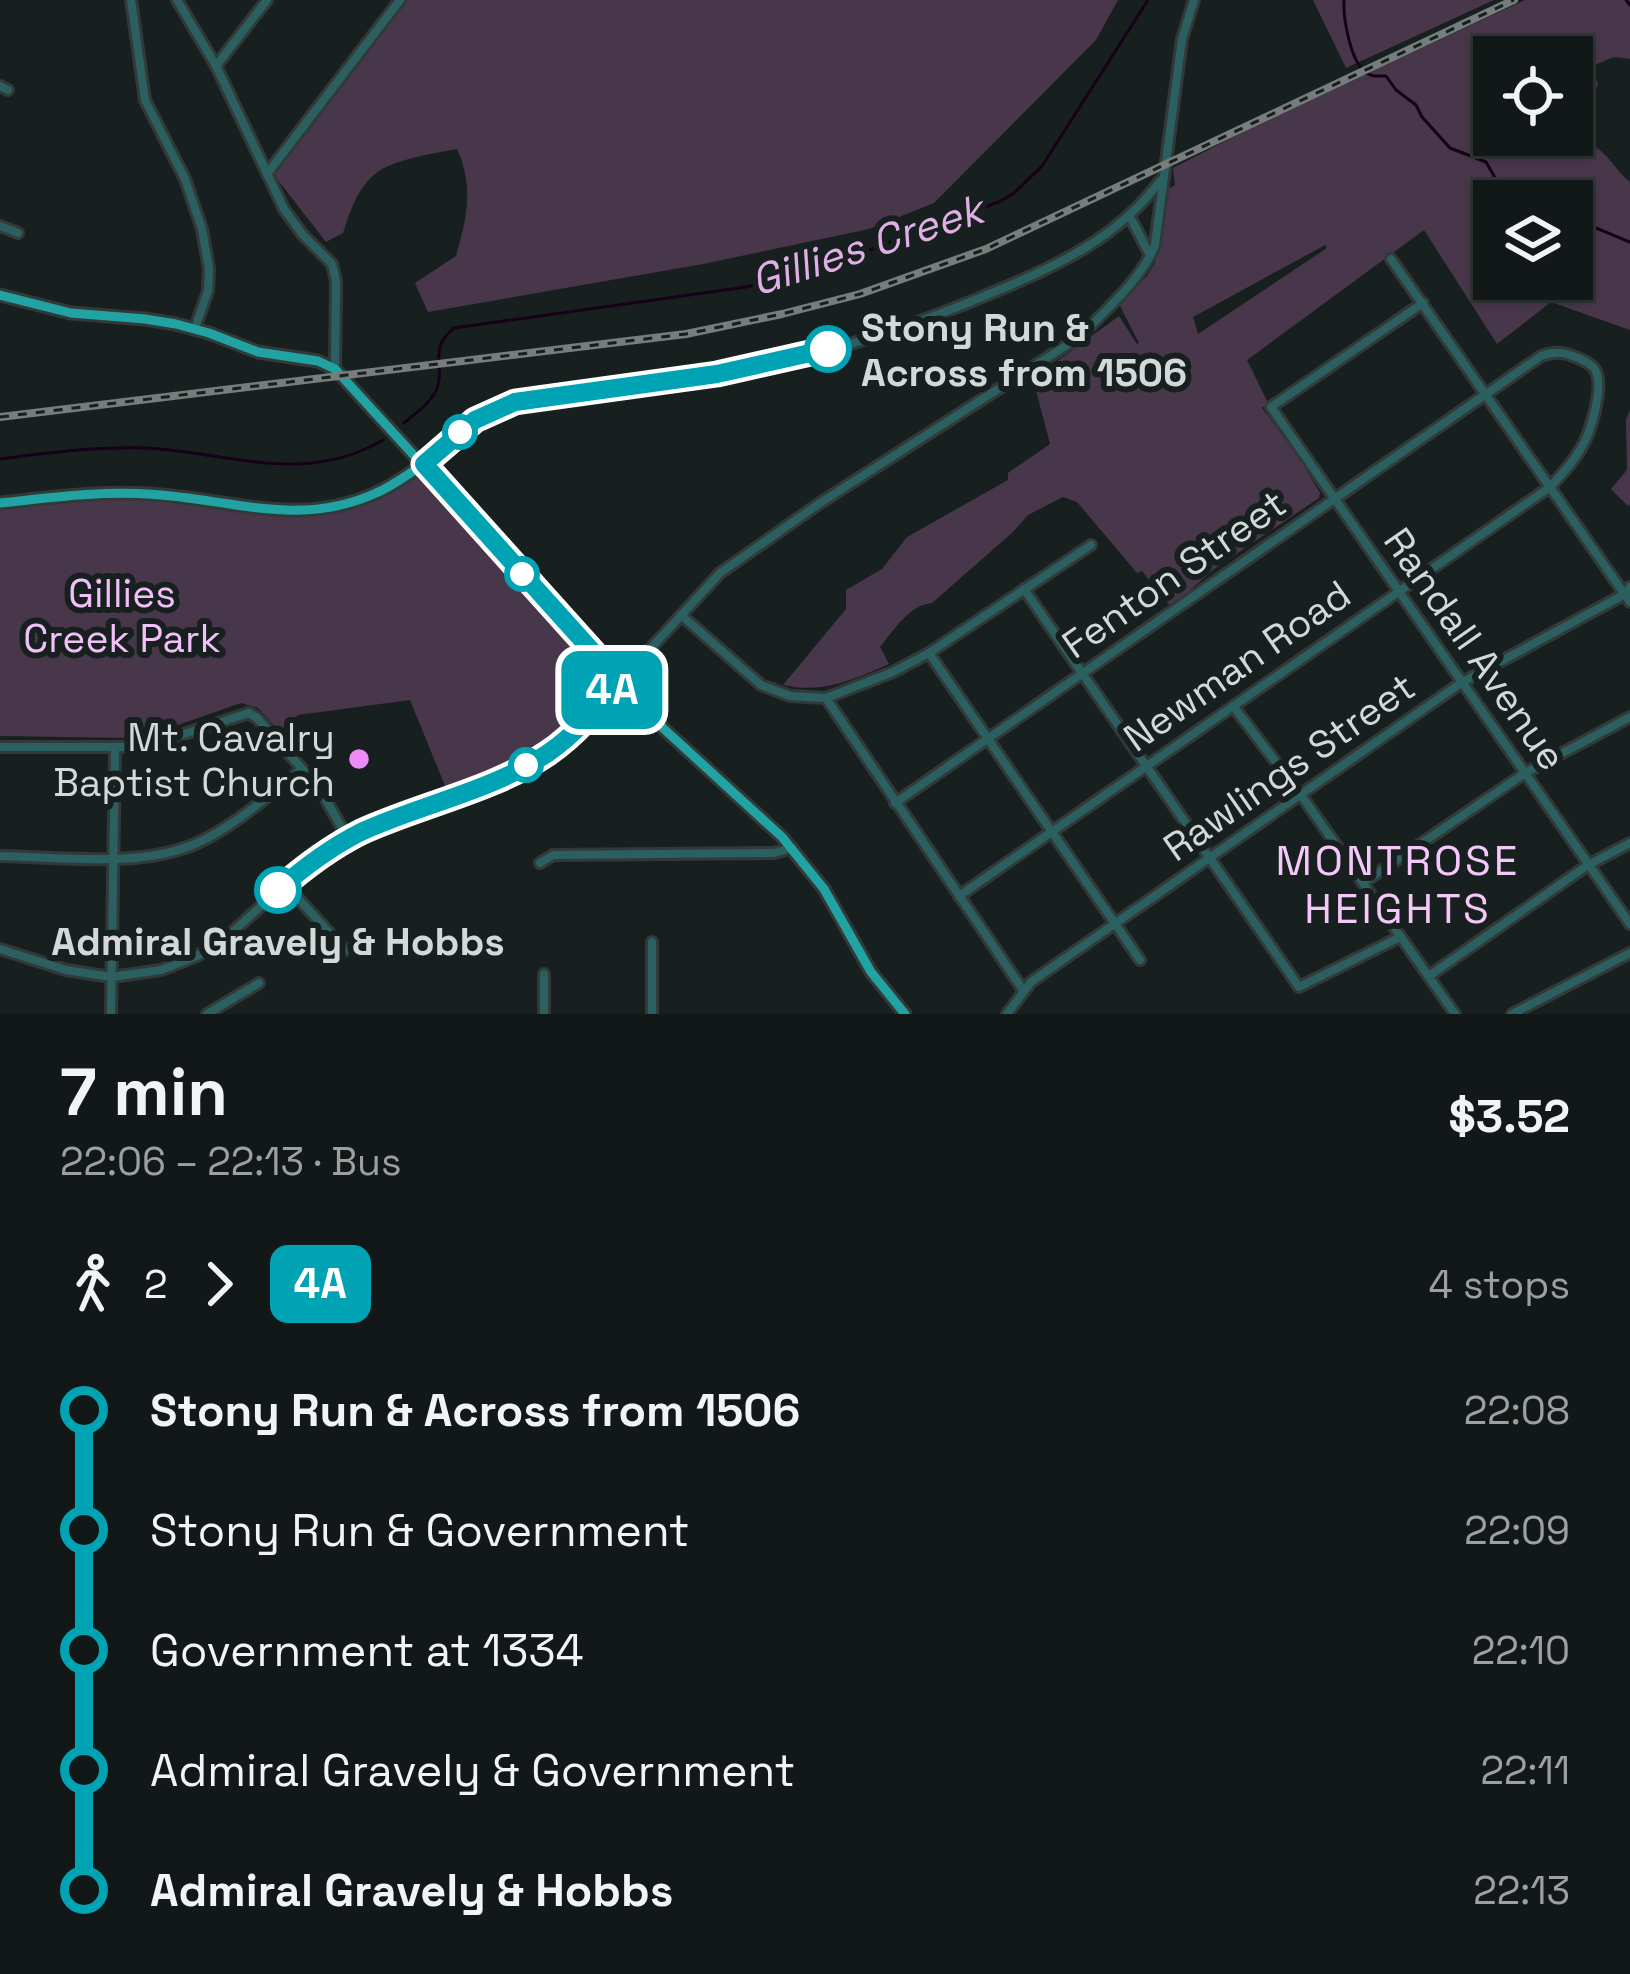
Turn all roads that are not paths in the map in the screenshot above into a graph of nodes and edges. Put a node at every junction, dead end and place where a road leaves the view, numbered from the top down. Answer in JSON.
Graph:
{"nodes":[{"id":1,"x":131,"y":0,"type":"edge"},
{"id":2,"x":178,"y":0,"type":"edge"},
{"id":3,"x":266,"y":0,"type":"edge"},
{"id":4,"x":400,"y":0,"type":"edge"},
{"id":5,"x":1194,"y":0,"type":"edge"},
{"id":6,"x":216,"y":65,"type":"junction"},
{"id":7,"x":266,"y":176,"type":"junction"},
{"id":8,"x":1163,"y":176,"type":"junction"},
{"id":9,"x":1130,"y":217,"type":"junction"},
{"id":10,"x":0,"y":226,"type":"edge"},
{"id":11,"x":18,"y":233,"type":"dead end"},
{"id":12,"x":1150,"y":256,"type":"junction"},
{"id":13,"x":1391,"y":259,"type":"dead end"},
{"id":14,"x":0,"y":295,"type":"edge"},
{"id":15,"x":1423,"y":303,"type":"junction"},
{"id":16,"x":195,"y":328,"type":"junction"},
{"id":17,"x":335,"y":369,"type":"junction"},
{"id":18,"x":1598,"y":377,"type":"joint"},
{"id":19,"x":1486,"y":395,"type":"junction"},
{"id":20,"x":424,"y":464,"type":"junction"},
{"id":21,"x":1550,"y":487,"type":"junction"},
{"id":22,"x":1334,"y":499,"type":"junction"},
{"id":23,"x":0,"y":503,"type":"edge"},
{"id":24,"x":1090,"y":545,"type":"dead end"},
{"id":25,"x":1024,"y":589,"type":"junction"},
{"id":26,"x":1397,"y":590,"type":"junction"},
{"id":27,"x":1628,"y":594,"type":"edge"},
{"id":28,"x":681,"y":615,"type":"junction"},
{"id":29,"x":929,"y":653,"type":"junction"},
{"id":30,"x":1082,"y":675,"type":"junction"},
{"id":31,"x":619,"y":681,"type":"junction"},
{"id":32,"x":1461,"y":683,"type":"junction"},
{"id":33,"x":826,"y":698,"type":"junction"},
{"id":34,"x":1233,"y":706,"type":"junction"},
{"id":35,"x":1630,"y":717,"type":"edge"},
{"id":36,"x":989,"y":739,"type":"junction"},
{"id":37,"x":0,"y":747,"type":"edge"},
{"id":38,"x":115,"y":748,"type":"junction"},
{"id":39,"x":1145,"y":766,"type":"junction"},
{"id":40,"x":303,"y":768,"type":"junction"},
{"id":41,"x":1525,"y":773,"type":"junction"},
{"id":42,"x":1301,"y":795,"type":"junction"},
{"id":43,"x":896,"y":803,"type":"junction"},
{"id":44,"x":1053,"y":832,"type":"junction"},
{"id":45,"x":348,"y":839,"type":"junction"},
{"id":46,"x":1630,"y":843,"type":"edge"},
{"id":47,"x":792,"y":848,"type":"junction"},
{"id":48,"x":0,"y":856,"type":"edge"},
{"id":49,"x":113,"y":858,"type":"junction"},
{"id":50,"x":1209,"y":860,"type":"junction"},
{"id":51,"x":540,"y":863,"type":"dead end"},
{"id":52,"x":1588,"y":866,"type":"junction"},
{"id":53,"x":1363,"y":883,"type":"junction"},
{"id":54,"x":285,"y":884,"type":"junction"},
{"id":55,"x":959,"y":896,"type":"junction"},
{"id":56,"x":1116,"y":924,"type":"junction"},
{"id":57,"x":1630,"y":924,"type":"edge"},
{"id":58,"x":1400,"y":937,"type":"junction"},
{"id":59,"x":652,"y":942,"type":"dead end"},
{"id":60,"x":0,"y":950,"type":"edge"},
{"id":61,"x":345,"y":950,"type":"dead end"},
{"id":62,"x":1630,"y":953,"type":"edge"},
{"id":63,"x":1140,"y":960,"type":"dead end"},
{"id":64,"x":544,"y":974,"type":"dead end"},
{"id":65,"x":1429,"y":976,"type":"junction"},
{"id":66,"x":111,"y":977,"type":"junction"},
{"id":67,"x":259,"y":983,"type":"dead end"},
{"id":68,"x":1023,"y":990,"type":"junction"},
{"id":69,"x":111,"y":1014,"type":"edge"},
{"id":70,"x":207,"y":1014,"type":"edge"},
{"id":71,"x":544,"y":1014,"type":"edge"},
{"id":72,"x":652,"y":1014,"type":"edge"},
{"id":73,"x":905,"y":1014,"type":"edge"},
{"id":74,"x":1007,"y":1014,"type":"edge"},
{"id":75,"x":1455,"y":1014,"type":"edge"},
{"id":76,"x":1512,"y":1014,"type":"edge"}],
"edges":[{"from":1,"to":16,"type":"street"},
{"from":2,"to":6,"type":"street"},
{"from":3,"to":6,"type":"street"},
{"from":4,"to":7,"type":"street"},
{"from":5,"to":8,"type":"street"},
{"from":6,"to":7,"type":"street"},
{"from":7,"to":17,"type":"street"},
{"from":8,"to":9,"type":"street"},
{"from":8,"to":12,"type":"street"},
{"from":9,"to":12,"type":"street"},
{"from":9,"to":20,"type":"street"},
{"from":10,"to":11,"type":"street"},
{"from":12,"to":28,"type":"street"},
{"from":13,"to":15,"type":"street"},
{"from":14,"to":16,"type":"main road"},
{"from":15,"to":19,"type":"street"},
{"from":15,"to":22,"type":"street","name":"Randall Avenue"},
{"from":16,"to":17,"type":"main road"},
{"from":17,"to":20,"type":"main road"},
{"from":18,"to":19,"type":"street","name":"Fenton Street"},
{"from":18,"to":21,"type":"street","name":"Newman Road"},
{"from":19,"to":21,"type":"street"},
{"from":19,"to":22,"type":"street","name":"Fenton Street"},
{"from":20,"to":23,"type":"main road"},
{"from":20,"to":31,"type":"main road"},
{"from":21,"to":26,"type":"street","name":"Newman Road"},
{"from":21,"to":27,"type":"street"},
{"from":22,"to":26,"type":"street","name":"Randall Avenue"},
{"from":22,"to":30,"type":"street","name":"Fenton Street"},
{"from":24,"to":25,"type":"street"},
{"from":25,"to":29,"type":"street"},
{"from":25,"to":30,"type":"street"},
{"from":26,"to":32,"type":"street","name":"Randall Avenue"},
{"from":26,"to":34,"type":"street","name":"Newman Road"},
{"from":27,"to":32,"type":"street","name":"Rawlings Street"},
{"from":28,"to":31,"type":"street"},
{"from":28,"to":33,"type":"street"},
{"from":29,"to":33,"type":"street"},
{"from":29,"to":36,"type":"street"},
{"from":30,"to":36,"type":"street","name":"Fenton Street"},
{"from":30,"to":39,"type":"street"},
{"from":31,"to":45,"type":"street"},
{"from":31,"to":47,"type":"main road"},
{"from":32,"to":41,"type":"street","name":"Randall Avenue"},
{"from":32,"to":42,"type":"street","name":"Rawlings Street"},
{"from":33,"to":43,"type":"street"},
{"from":34,"to":39,"type":"street","name":"Newman Road"},
{"from":34,"to":42,"type":"street"},
{"from":35,"to":41,"type":"street"},
{"from":36,"to":43,"type":"street","name":"Fenton Street"},
{"from":36,"to":44,"type":"street"},
{"from":37,"to":38,"type":"street"},
{"from":38,"to":40,"type":"street"},
{"from":38,"to":49,"type":"street"},
{"from":39,"to":44,"type":"street","name":"Newman Road"},
{"from":39,"to":50,"type":"street"},
{"from":40,"to":45,"type":"street"},
{"from":40,"to":49,"type":"street"},
{"from":41,"to":52,"type":"street","name":"Randall Avenue"},
{"from":41,"to":53,"type":"street"},
{"from":42,"to":50,"type":"street","name":"Rawlings Street"},
{"from":42,"to":53,"type":"street"},
{"from":43,"to":55,"type":"street"},
{"from":44,"to":55,"type":"street","name":"Newman Road"},
{"from":44,"to":56,"type":"street"},
{"from":45,"to":54,"type":"street"},
{"from":46,"to":52,"type":"street"},
{"from":47,"to":51,"type":"street"},
{"from":47,"to":73,"type":"main road"},
{"from":48,"to":49,"type":"street"},
{"from":49,"to":66,"type":"street"},
{"from":50,"to":56,"type":"street","name":"Rawlings Street"},
{"from":50,"to":58,"type":"street"},
{"from":52,"to":57,"type":"street","name":"Randall Avenue"},
{"from":52,"to":65,"type":"street"},
{"from":53,"to":58,"type":"street"},
{"from":54,"to":61,"type":"street"},
{"from":54,"to":66,"type":"street"},
{"from":55,"to":68,"type":"street"},
{"from":56,"to":63,"type":"street"},
{"from":56,"to":68,"type":"street","name":"Rawlings Street"},
{"from":58,"to":65,"type":"street"},
{"from":59,"to":72,"type":"street"},
{"from":60,"to":66,"type":"street"},
{"from":62,"to":76,"type":"street"},
{"from":64,"to":71,"type":"street"},
{"from":65,"to":75,"type":"street"},
{"from":66,"to":69,"type":"street"},
{"from":67,"to":70,"type":"street"},
{"from":68,"to":74,"type":"street","name":"Rawlings Street"}]}
